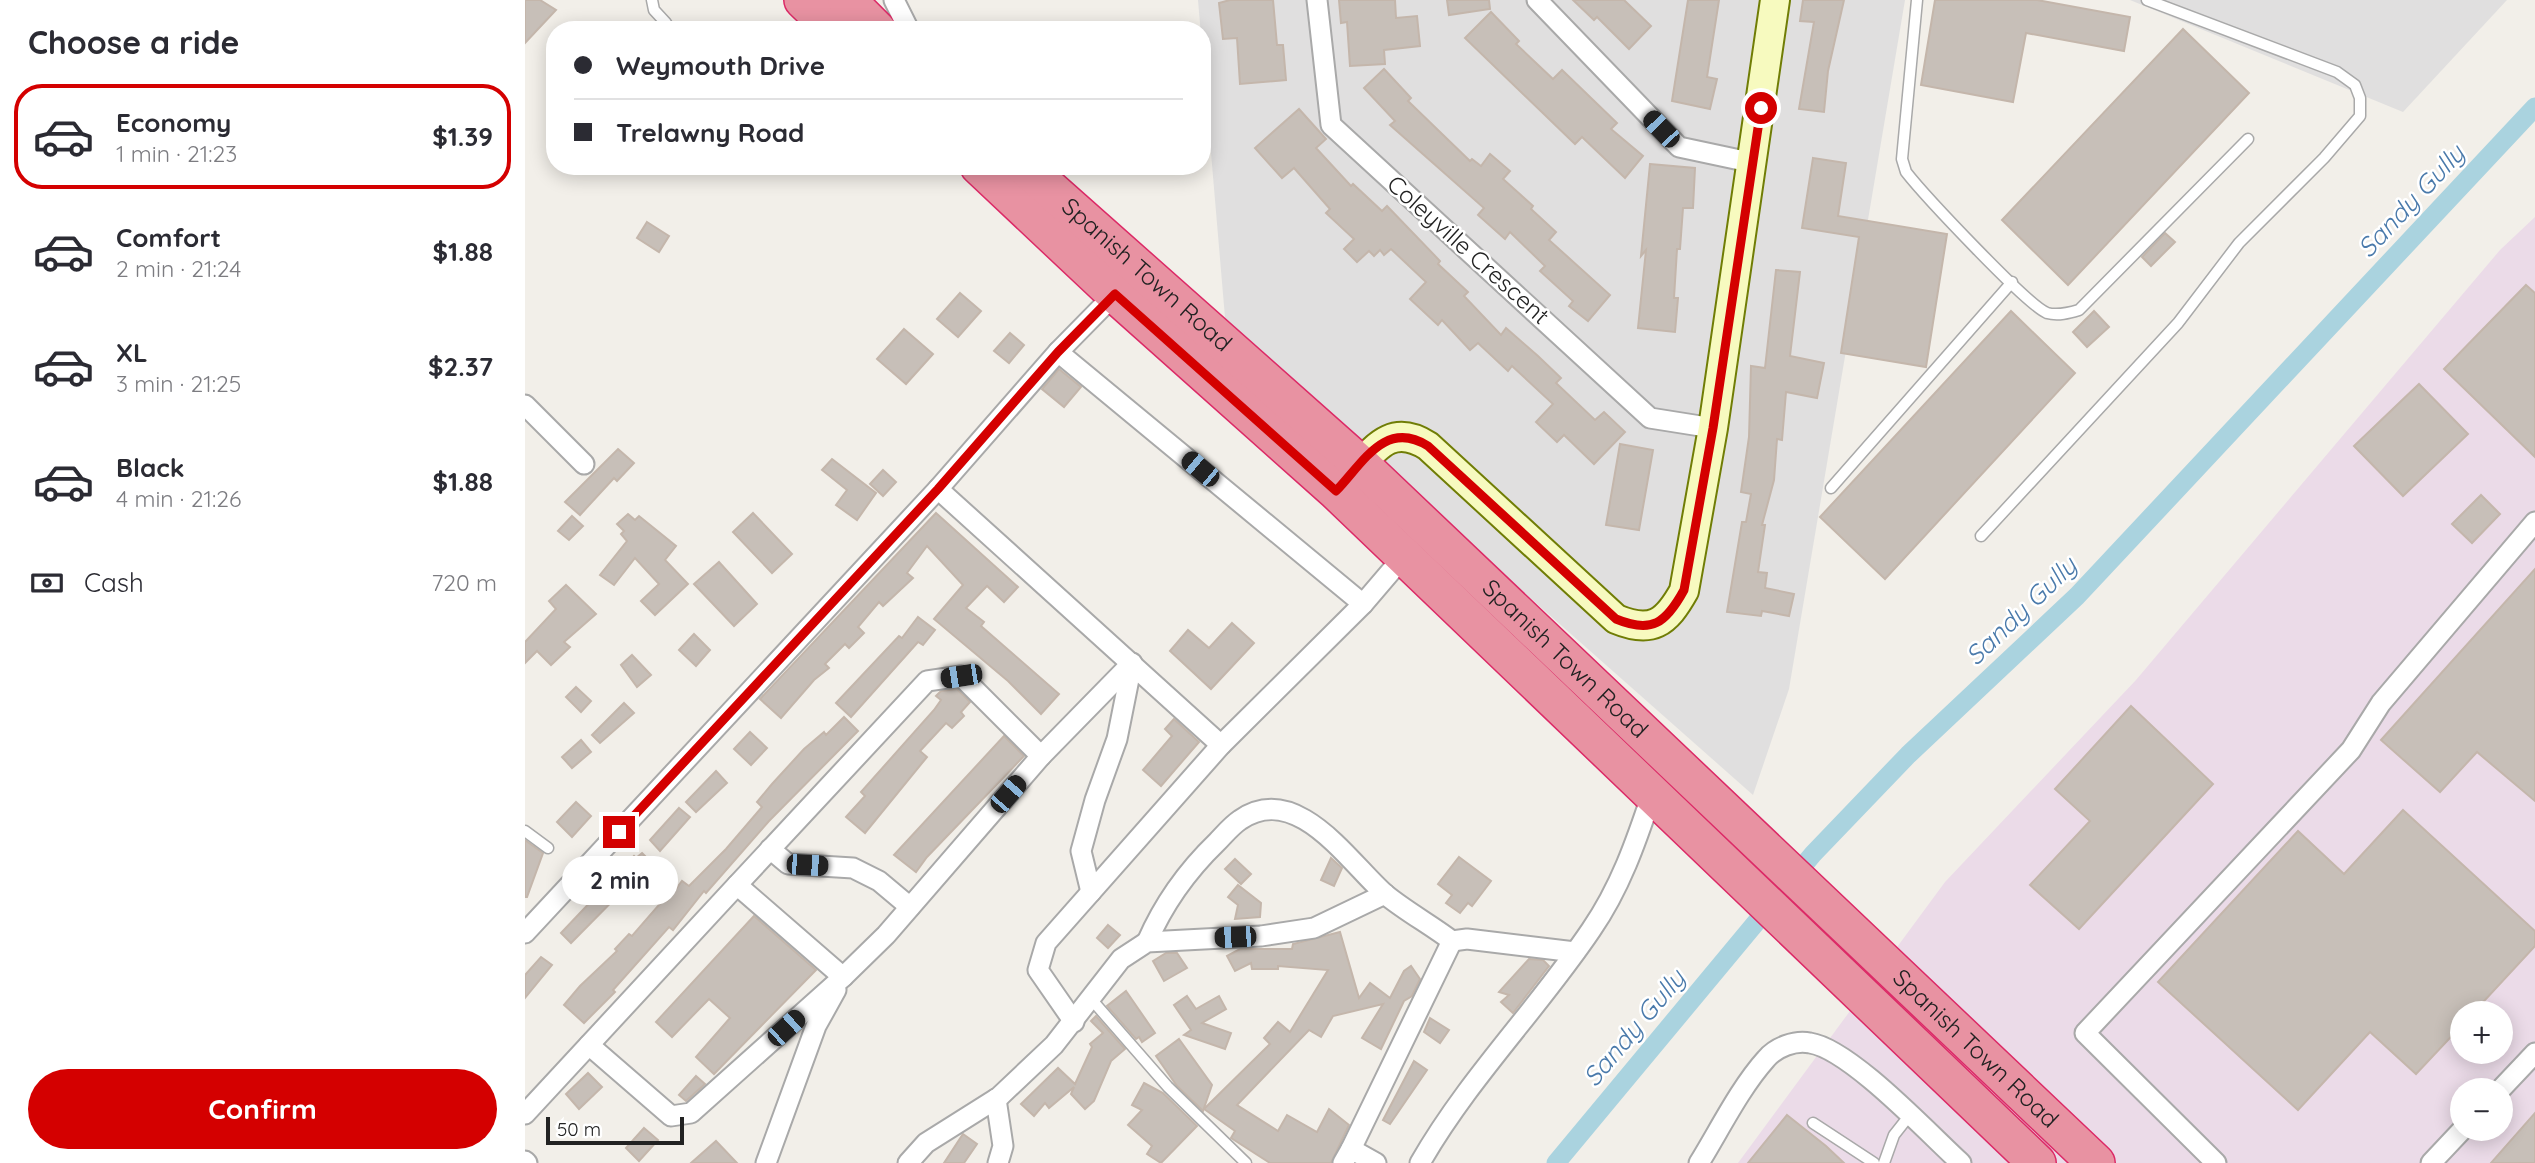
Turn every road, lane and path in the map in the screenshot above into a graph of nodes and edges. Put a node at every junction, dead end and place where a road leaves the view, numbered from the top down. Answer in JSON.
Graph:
{"nodes":[{"id":1,"x":652,"y":0,"type":"edge"},
{"id":2,"x":803,"y":0,"type":"edge"},
{"id":3,"x":847,"y":0,"type":"edge"},
{"id":4,"x":894,"y":0,"type":"edge"},
{"id":5,"x":1317,"y":0,"type":"edge"},
{"id":6,"x":1538,"y":0,"type":"edge"},
{"id":7,"x":1775,"y":0,"type":"edge"},
{"id":8,"x":1917,"y":0,"type":"edge"},
{"id":9,"x":2147,"y":0,"type":"edge"},
{"id":10,"x":664,"y":21,"type":"edge"},
{"id":11,"x":825,"y":21,"type":"edge"},
{"id":12,"x":868,"y":21,"type":"edge"},
{"id":13,"x":904,"y":21,"type":"edge"},
{"id":14,"x":2248,"y":139,"type":"dead end"},
{"id":15,"x":1754,"y":163,"type":"junction"},
{"id":16,"x":989,"y":175,"type":"edge"},
{"id":17,"x":1034,"y":175,"type":"edge"},
{"id":18,"x":2012,"y":282,"type":"junction"},
{"id":19,"x":1115,"y":294,"type":"junction"},
{"id":20,"x":1058,"y":352,"type":"junction"},
{"id":21,"x":525,"y":405,"type":"edge"},
{"id":22,"x":1713,"y":428,"type":"junction"},
{"id":23,"x":584,"y":464,"type":"dead end"},
{"id":24,"x":1361,"y":465,"type":"junction"},
{"id":25,"x":1831,"y":488,"type":"dead end"},
{"id":26,"x":938,"y":489,"type":"junction"},
{"id":27,"x":1336,"y":491,"type":"junction"},
{"id":28,"x":2535,"y":522,"type":"edge"},
{"id":29,"x":1982,"y":536,"type":"dead end"},
{"id":30,"x":1404,"y":556,"type":"junction"},
{"id":31,"x":1363,"y":604,"type":"junction"},
{"id":32,"x":1132,"y":663,"type":"junction"},
{"id":33,"x":1221,"y":745,"type":"junction"},
{"id":34,"x":1041,"y":757,"type":"junction"},
{"id":35,"x":1652,"y":794,"type":"junction"},
{"id":36,"x":525,"y":831,"type":"edge"},
{"id":37,"x":548,"y":848,"type":"dead end"},
{"id":38,"x":770,"y":849,"type":"junction"},
{"id":39,"x":737,"y":885,"type":"junction"},
{"id":40,"x":1091,"y":892,"type":"junction"},
{"id":41,"x":1385,"y":894,"type":"junction"},
{"id":42,"x":910,"y":907,"type":"junction"},
{"id":43,"x":525,"y":933,"type":"edge"},
{"id":44,"x":1452,"y":941,"type":"junction"},
{"id":45,"x":1147,"y":942,"type":"junction"},
{"id":46,"x":1575,"y":952,"type":"junction"},
{"id":47,"x":843,"y":977,"type":"junction"},
{"id":48,"x":1092,"y":1000,"type":"junction"},
{"id":49,"x":1074,"y":1022,"type":"junction"},
{"id":50,"x":589,"y":1045,"type":"junction"},
{"id":51,"x":2535,"y":1053,"type":"edge"},
{"id":52,"x":2511,"y":1078,"type":"edge"},
{"id":53,"x":996,"y":1099,"type":"junction"},
{"id":54,"x":525,"y":1114,"type":"edge"},
{"id":55,"x":1909,"y":1116,"type":"junction"},
{"id":56,"x":1813,"y":1123,"type":"dead end"},
{"id":57,"x":2452,"y":1141,"type":"edge"},
{"id":58,"x":1347,"y":1156,"type":"edge"},
{"id":59,"x":767,"y":1163,"type":"edge"},
{"id":60,"x":908,"y":1163,"type":"edge"},
{"id":61,"x":998,"y":1163,"type":"edge"},
{"id":62,"x":1246,"y":1163,"type":"edge"},
{"id":63,"x":1376,"y":1163,"type":"edge"},
{"id":64,"x":1420,"y":1163,"type":"edge"},
{"id":65,"x":1699,"y":1163,"type":"edge"},
{"id":66,"x":1874,"y":1163,"type":"edge"},
{"id":67,"x":1884,"y":1163,"type":"edge"},
{"id":68,"x":1961,"y":1163,"type":"edge"},
{"id":69,"x":2038,"y":1163,"type":"edge"},
{"id":70,"x":2096,"y":1163,"type":"edge"},
{"id":71,"x":2216,"y":1163,"type":"edge"},
{"id":72,"x":2431,"y":1163,"type":"edge"}],
"edges":[{"from":1,"to":10,"type":"lane"},
{"from":2,"to":11,"type":"highway"},
{"from":3,"to":12,"type":"highway"},
{"from":4,"to":13,"type":"street"},
{"from":5,"to":22,"type":"street","name":"Coleyville Crescent"},
{"from":6,"to":15,"type":"street"},
{"from":7,"to":15,"type":"street"},
{"from":8,"to":18,"type":"lane"},
{"from":9,"to":29,"type":"lane"},
{"from":14,"to":18,"type":"lane"},
{"from":15,"to":22,"type":"street"},
{"from":16,"to":19,"type":"highway","name":"Spanish Town Road"},
{"from":17,"to":24,"type":"highway","name":"Spanish Town Road"},
{"from":18,"to":25,"type":"lane"},
{"from":19,"to":20,"type":"street"},
{"from":19,"to":27,"type":"highway","name":"Spanish Town Road"},
{"from":20,"to":26,"type":"street"},
{"from":20,"to":31,"type":"street"},
{"from":21,"to":23,"type":"street"},
{"from":22,"to":24,"type":"street"},
{"from":24,"to":27,"type":"street"},
{"from":24,"to":70,"type":"highway","name":"Spanish Town Road"},
{"from":26,"to":32,"type":"street"},
{"from":26,"to":43,"type":"street"},
{"from":27,"to":30,"type":"highway","name":"Spanish Town Road"},
{"from":28,"to":71,"type":"street"},
{"from":30,"to":31,"type":"street"},
{"from":30,"to":35,"type":"highway","name":"Spanish Town Road"},
{"from":31,"to":33,"type":"street"},
{"from":32,"to":33,"type":"street"},
{"from":32,"to":34,"type":"street"},
{"from":32,"to":40,"type":"street"},
{"from":33,"to":40,"type":"street"},
{"from":34,"to":38,"type":"street"},
{"from":34,"to":42,"type":"street"},
{"from":35,"to":46,"type":"street"},
{"from":35,"to":69,"type":"highway","name":"Spanish Town Road"},
{"from":36,"to":37,"type":"lane"},
{"from":38,"to":39,"type":"street"},
{"from":38,"to":42,"type":"street"},
{"from":39,"to":47,"type":"street"},
{"from":39,"to":50,"type":"street"},
{"from":40,"to":49,"type":"street"},
{"from":41,"to":44,"type":"street"},
{"from":41,"to":45,"type":"street"},
{"from":41,"to":45,"type":"street"},
{"from":42,"to":47,"type":"street"},
{"from":44,"to":46,"type":"street"},
{"from":44,"to":58,"type":"street"},
{"from":45,"to":48,"type":"street"},
{"from":46,"to":64,"type":"street"},
{"from":47,"to":50,"type":"street"},
{"from":47,"to":59,"type":"street"},
{"from":48,"to":49,"type":"street"},
{"from":48,"to":62,"type":"lane"},
{"from":49,"to":53,"type":"street"},
{"from":50,"to":54,"type":"street"},
{"from":51,"to":52,"type":"street"},
{"from":53,"to":60,"type":"street"},
{"from":53,"to":61,"type":"street"},
{"from":55,"to":65,"type":"street"},
{"from":55,"to":67,"type":"lane"},
{"from":55,"to":68,"type":"street"},
{"from":56,"to":66,"type":"lane"},
{"from":57,"to":72,"type":"street"},
{"from":58,"to":63,"type":"street"}]}
